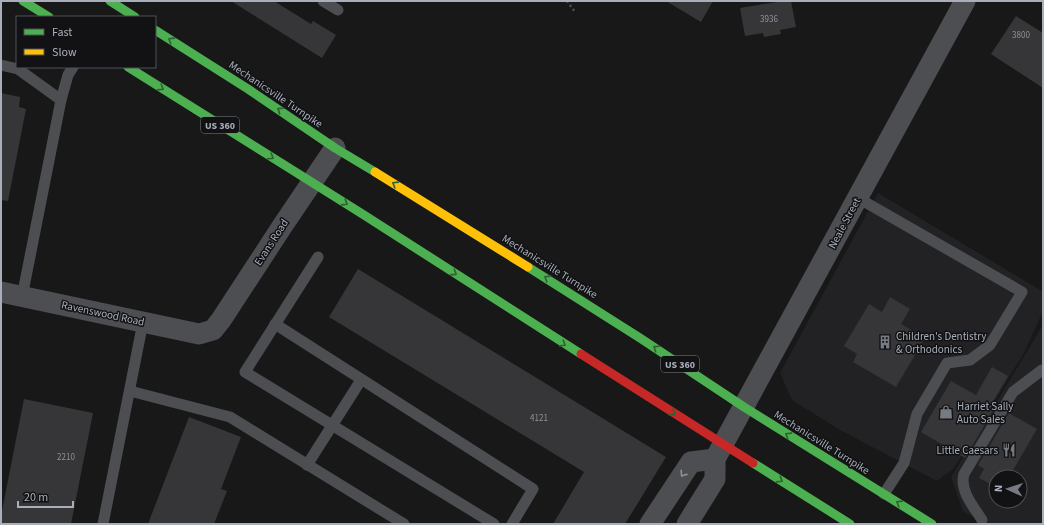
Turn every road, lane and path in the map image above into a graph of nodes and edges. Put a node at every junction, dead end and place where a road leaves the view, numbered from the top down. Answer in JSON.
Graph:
{"nodes":[{"id":1,"x":24,"y":1,"type":"edge"},
{"id":2,"x":110,"y":1,"type":"edge"},
{"id":3,"x":323,"y":1,"type":"edge"},
{"id":4,"x":566,"y":1,"type":"edge"},
{"id":5,"x":965,"y":1,"type":"edge"},
{"id":6,"x":336,"y":6,"type":"edge"},
{"id":7,"x":575,"y":12,"type":"dead end"},
{"id":8,"x":47,"y":16,"type":"edge"},
{"id":9,"x":133,"y":16,"type":"edge"},
{"id":10,"x":156,"y":31,"type":"edge"},
{"id":11,"x":1,"y":65,"type":"edge"},
{"id":12,"x":72,"y":68,"type":"edge"},
{"id":13,"x":130,"y":68,"type":"edge"},
{"id":14,"x":61,"y":100,"type":"junction"},
{"id":15,"x":335,"y":148,"type":"junction"},
{"id":16,"x":311,"y":183,"type":"junction"},
{"id":17,"x":858,"y":198,"type":"junction"},
{"id":18,"x":318,"y":257,"type":"dead end"},
{"id":19,"x":1,"y":292,"type":"edge"},
{"id":20,"x":22,"y":296,"type":"junction"},
{"id":21,"x":143,"y":322,"type":"junction"},
{"id":22,"x":275,"y":324,"type":"junction"},
{"id":23,"x":204,"y":332,"type":"joint"},
{"id":24,"x":1042,"y":370,"type":"edge"},
{"id":25,"x":361,"y":380,"type":"junction"},
{"id":26,"x":130,"y":391,"type":"junction"},
{"id":27,"x":744,"y":407,"type":"junction"},
{"id":28,"x":332,"y":425,"type":"junction"},
{"id":29,"x":719,"y":452,"type":"junction"},
{"id":30,"x":307,"y":465,"type":"junction"},
{"id":31,"x":884,"y":494,"type":"junction"},
{"id":32,"x":982,"y":520,"type":"dead end"},
{"id":33,"x":103,"y":524,"type":"edge"},
{"id":34,"x":404,"y":524,"type":"edge"},
{"id":35,"x":494,"y":524,"type":"edge"},
{"id":36,"x":512,"y":524,"type":"edge"},
{"id":37,"x":650,"y":524,"type":"edge"},
{"id":38,"x":687,"y":524,"type":"edge"},
{"id":39,"x":850,"y":524,"type":"edge"},
{"id":40,"x":932,"y":524,"type":"edge"}],
"edges":[{"from":1,"to":8,"type":"highway"},
{"from":2,"to":9,"type":"highway"},
{"from":3,"to":6,"type":"lane"},
{"from":4,"to":7,"type":"path"},
{"from":5,"to":17,"type":"street","name":"Neale Street"},
{"from":15,"to":10,"type":"highway","name":"Mechanicsville Turnpike","number":"US 360","one_way":true},
{"from":11,"to":14,"type":"lane"},
{"from":12,"to":14,"type":"lane"},
{"from":13,"to":16,"type":"highway","number":"US 360","one_way":true},
{"from":14,"to":20,"type":"lane"},
{"from":15,"to":16,"type":"street","name":"Evans Road"},
{"from":27,"to":15,"type":"highway","name":"Mechanicsville Turnpike","number":"US 360","one_way":true},
{"from":16,"to":23,"type":"street","name":"Evans Road"},
{"from":16,"to":29,"type":"highway","number":"US 360","one_way":true},
{"from":17,"to":27,"type":"street","name":"Neale Street"},
{"from":17,"to":31,"type":"lane"},
{"from":18,"to":22,"type":"lane"},
{"from":19,"to":20,"type":"street","name":"Ravenswood Road"},
{"from":20,"to":21,"type":"street","name":"Ravenswood Road"},
{"from":21,"to":23,"type":"street","name":"Ravenswood Road"},
{"from":21,"to":26,"type":"lane"},
{"from":22,"to":25,"type":"lane"},
{"from":22,"to":28,"type":"lane"},
{"from":24,"to":32,"type":"lane"},
{"from":25,"to":28,"type":"lane"},
{"from":25,"to":36,"type":"lane"},
{"from":26,"to":30,"type":"lane"},
{"from":26,"to":33,"type":"lane"},
{"from":27,"to":29,"type":"street","name":"Neale Street"},
{"from":31,"to":27,"type":"highway","name":"Mechanicsville Turnpike","number":"US 360","one_way":true},
{"from":28,"to":30,"type":"lane"},
{"from":28,"to":35,"type":"lane"},
{"from":29,"to":37,"type":"street","one_way":true},
{"from":29,"to":38,"type":"street"},
{"from":29,"to":39,"type":"highway","number":"US 360","one_way":true},
{"from":30,"to":34,"type":"lane"},
{"from":40,"to":31,"type":"highway","name":"Mechanicsville Turnpike","number":"US 360","one_way":true}]}
